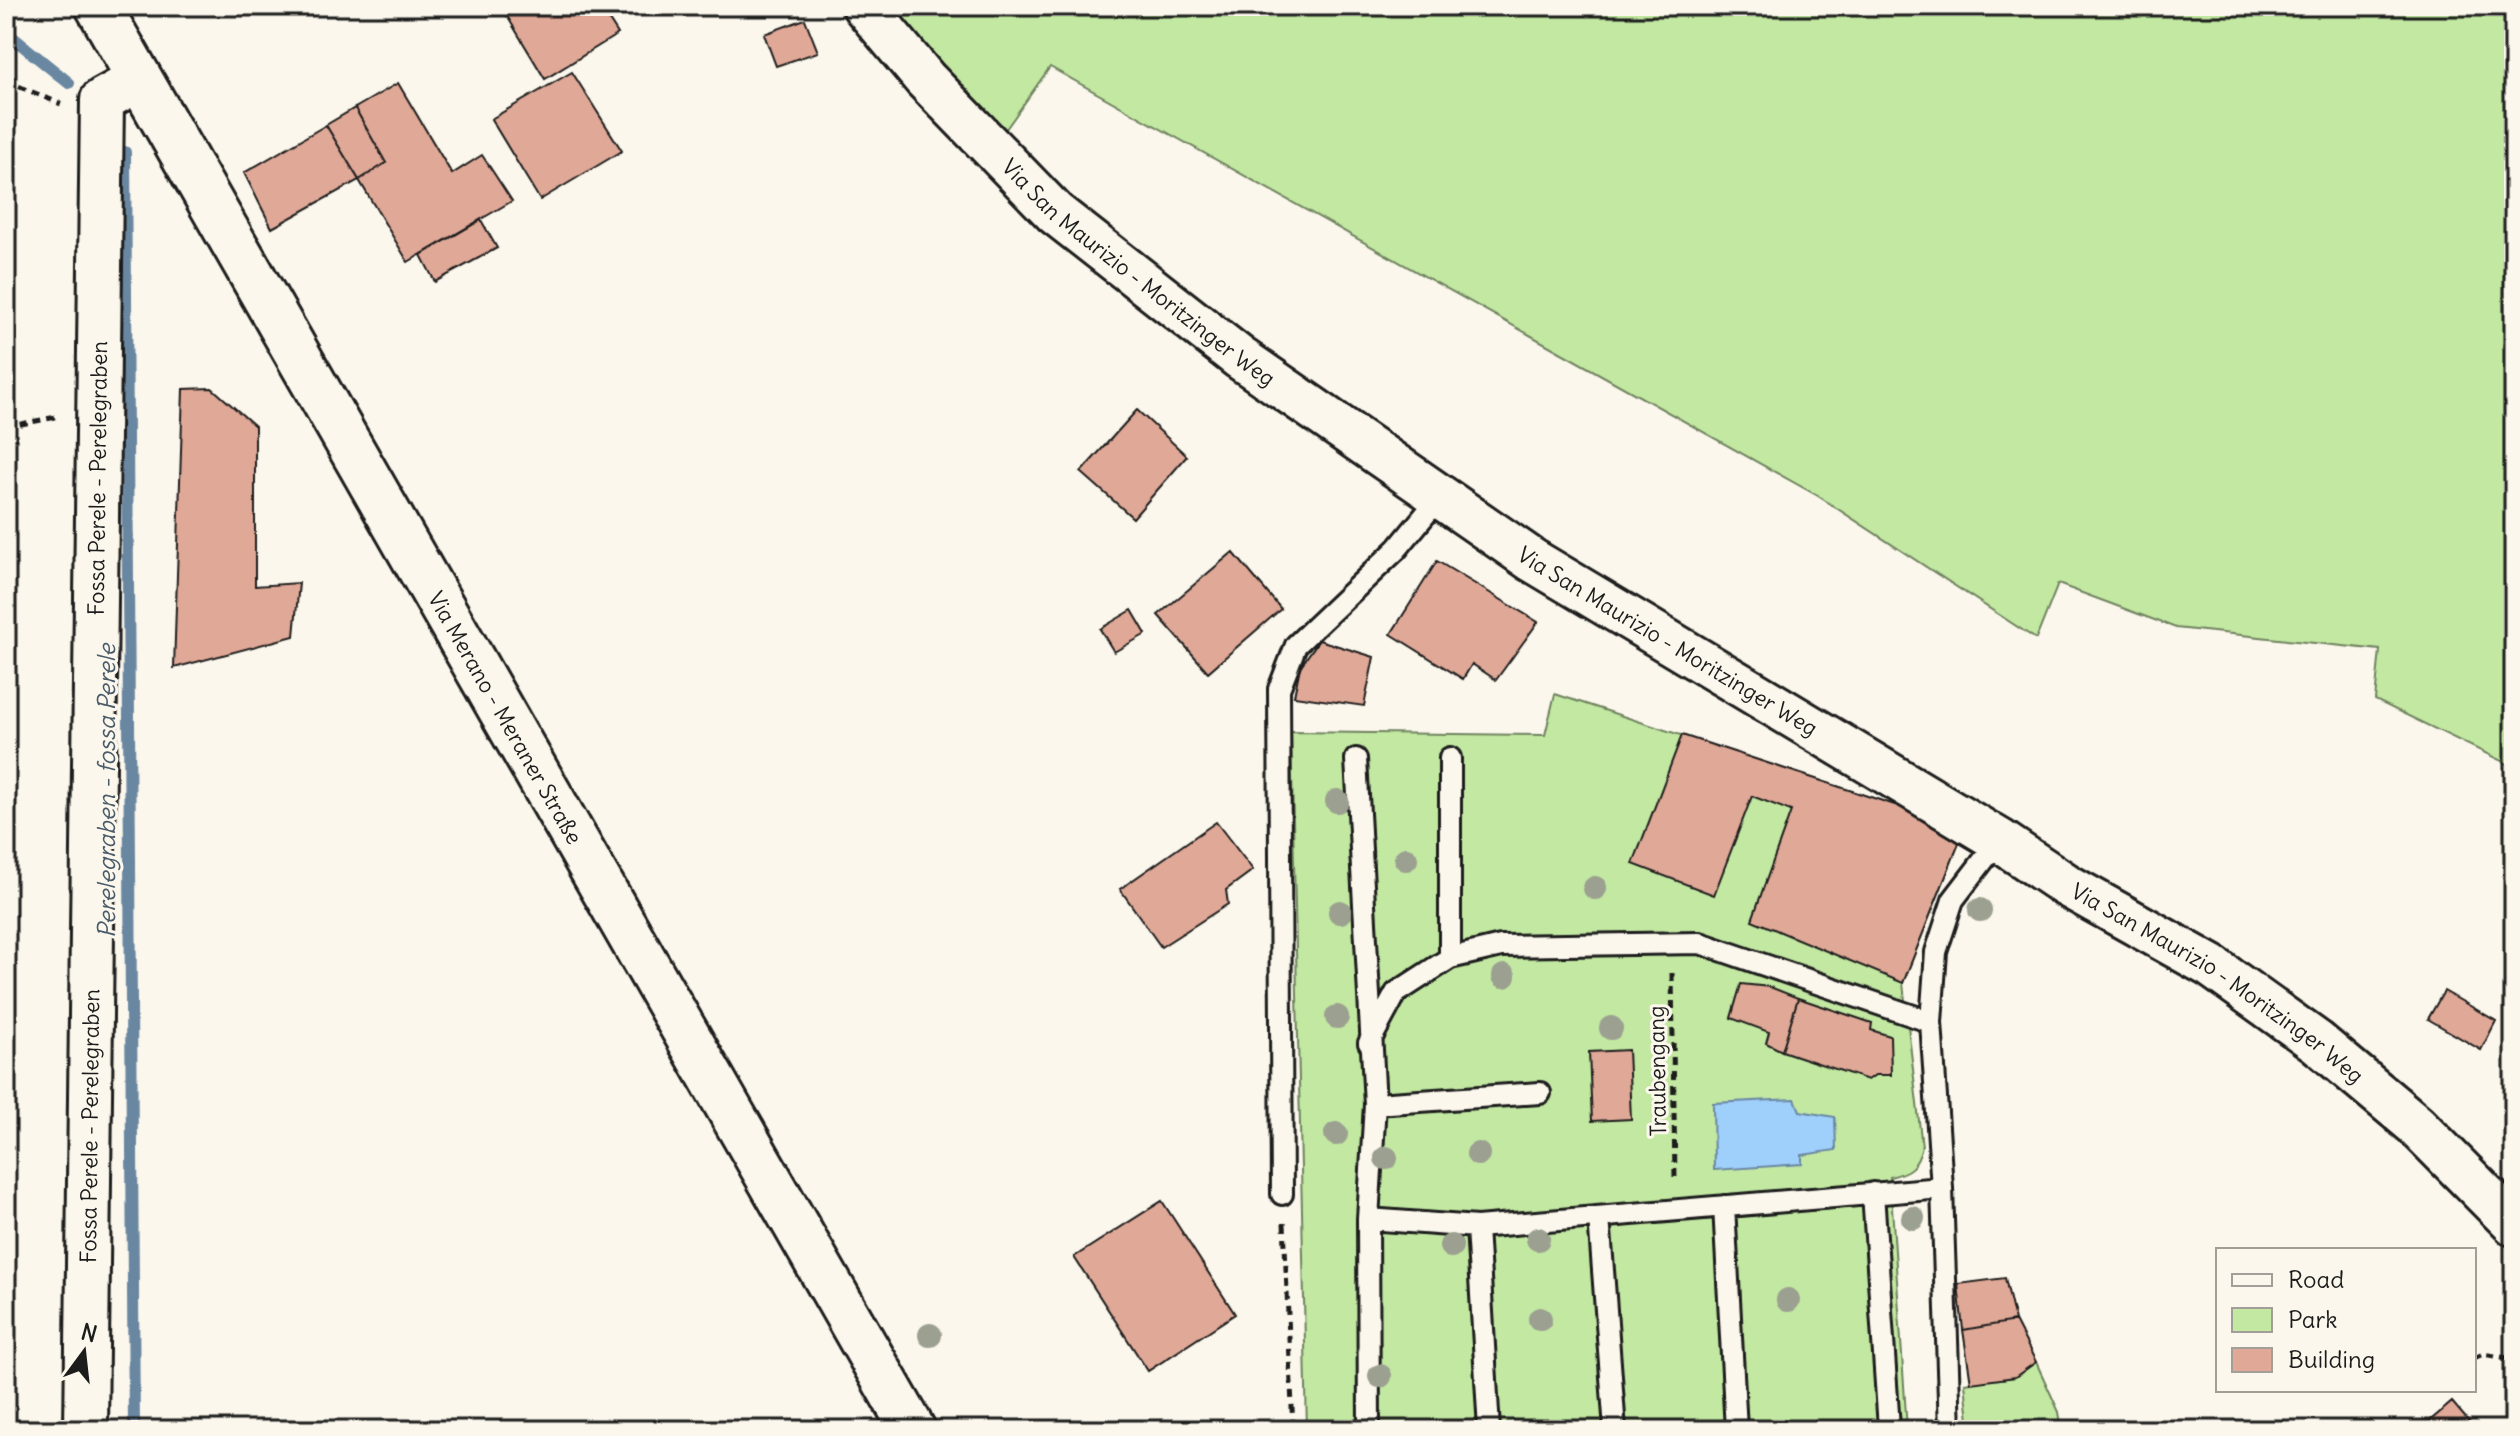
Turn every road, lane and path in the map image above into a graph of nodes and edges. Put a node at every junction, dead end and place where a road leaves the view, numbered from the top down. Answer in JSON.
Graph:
{"nodes":[{"id":1,"x":98,"y":6,"type":"edge"},
{"id":2,"x":864,"y":6,"type":"edge"},
{"id":3,"x":140,"y":79,"type":"junction"},
{"id":4,"x":6,"y":81,"type":"edge"},
{"id":5,"x":102,"y":100,"type":"junction"},
{"id":6,"x":1439,"y":498,"type":"junction"},
{"id":7,"x":1450,"y":758,"type":"dead end"},
{"id":8,"x":1356,"y":759,"type":"dead end"},
{"id":9,"x":1999,"y":840,"type":"junction"},
{"id":10,"x":1700,"y":943,"type":"junction"},
{"id":11,"x":1450,"y":958,"type":"junction"},
{"id":12,"x":1931,"y":1022,"type":"junction"},
{"id":13,"x":1369,"y":1044,"type":"junction"},
{"id":14,"x":1540,"y":1093,"type":"dead end"},
{"id":15,"x":1375,"y":1104,"type":"junction"},
{"id":16,"x":1942,"y":1188,"type":"junction"},
{"id":17,"x":1873,"y":1193,"type":"junction"},
{"id":18,"x":1282,"y":1194,"type":"joint"},
{"id":19,"x":1724,"y":1206,"type":"junction"},
{"id":20,"x":1675,"y":1209,"type":"junction"},
{"id":21,"x":1599,"y":1217,"type":"junction"},
{"id":22,"x":1368,"y":1219,"type":"junction"},
{"id":23,"x":2514,"y":1224,"type":"edge"},
{"id":24,"x":1477,"y":1227,"type":"junction"},
{"id":25,"x":2476,"y":1357,"type":"edge"},
{"id":26,"x":2514,"y":1359,"type":"edge"},
{"id":27,"x":1889,"y":1428,"type":"edge"},
{"id":28,"x":86,"y":1430,"type":"edge"},
{"id":29,"x":913,"y":1430,"type":"edge"},
{"id":30,"x":1293,"y":1430,"type":"edge"},
{"id":31,"x":1369,"y":1430,"type":"edge"},
{"id":32,"x":1489,"y":1430,"type":"edge"},
{"id":33,"x":1615,"y":1430,"type":"edge"},
{"id":34,"x":1736,"y":1430,"type":"edge"},
{"id":35,"x":1950,"y":1430,"type":"edge"}],
"edges":[{"from":1,"to":3,"type":"main road","name":"Via Merano - Meraner Straße"},
{"from":2,"to":6,"type":"street","name":"Via San Maurizio - Moritzinger Weg"},
{"from":3,"to":5,"type":"street"},
{"from":3,"to":29,"type":"main road","name":"Via Merano - Meraner Straße"},
{"from":4,"to":5,"type":"path"},
{"from":5,"to":28,"type":"street","name":"Fossa Perele - Perelegraben"},
{"from":6,"to":9,"type":"street","name":"Via San Maurizio - Moritzinger Weg"},
{"from":6,"to":18,"type":"lane"},
{"from":7,"to":11,"type":"lane"},
{"from":8,"to":13,"type":"lane"},
{"from":9,"to":12,"type":"lane"},
{"from":9,"to":23,"type":"street","name":"Via San Maurizio - Moritzinger Weg"},
{"from":10,"to":11,"type":"lane"},
{"from":10,"to":12,"type":"lane"},
{"from":10,"to":20,"type":"path","name":"Traubengang"},
{"from":11,"to":13,"type":"lane"},
{"from":12,"to":16,"type":"lane"},
{"from":13,"to":15,"type":"lane"},
{"from":14,"to":15,"type":"lane"},
{"from":15,"to":22,"type":"lane"},
{"from":16,"to":17,"type":"lane"},
{"from":16,"to":35,"type":"lane"},
{"from":17,"to":19,"type":"lane"},
{"from":17,"to":27,"type":"lane"},
{"from":18,"to":30,"type":"path"},
{"from":19,"to":20,"type":"lane"},
{"from":19,"to":34,"type":"lane"},
{"from":20,"to":21,"type":"lane"},
{"from":21,"to":24,"type":"lane"},
{"from":21,"to":33,"type":"lane"},
{"from":22,"to":24,"type":"lane"},
{"from":22,"to":31,"type":"lane"},
{"from":24,"to":32,"type":"lane"},
{"from":25,"to":26,"type":"path"}]}
